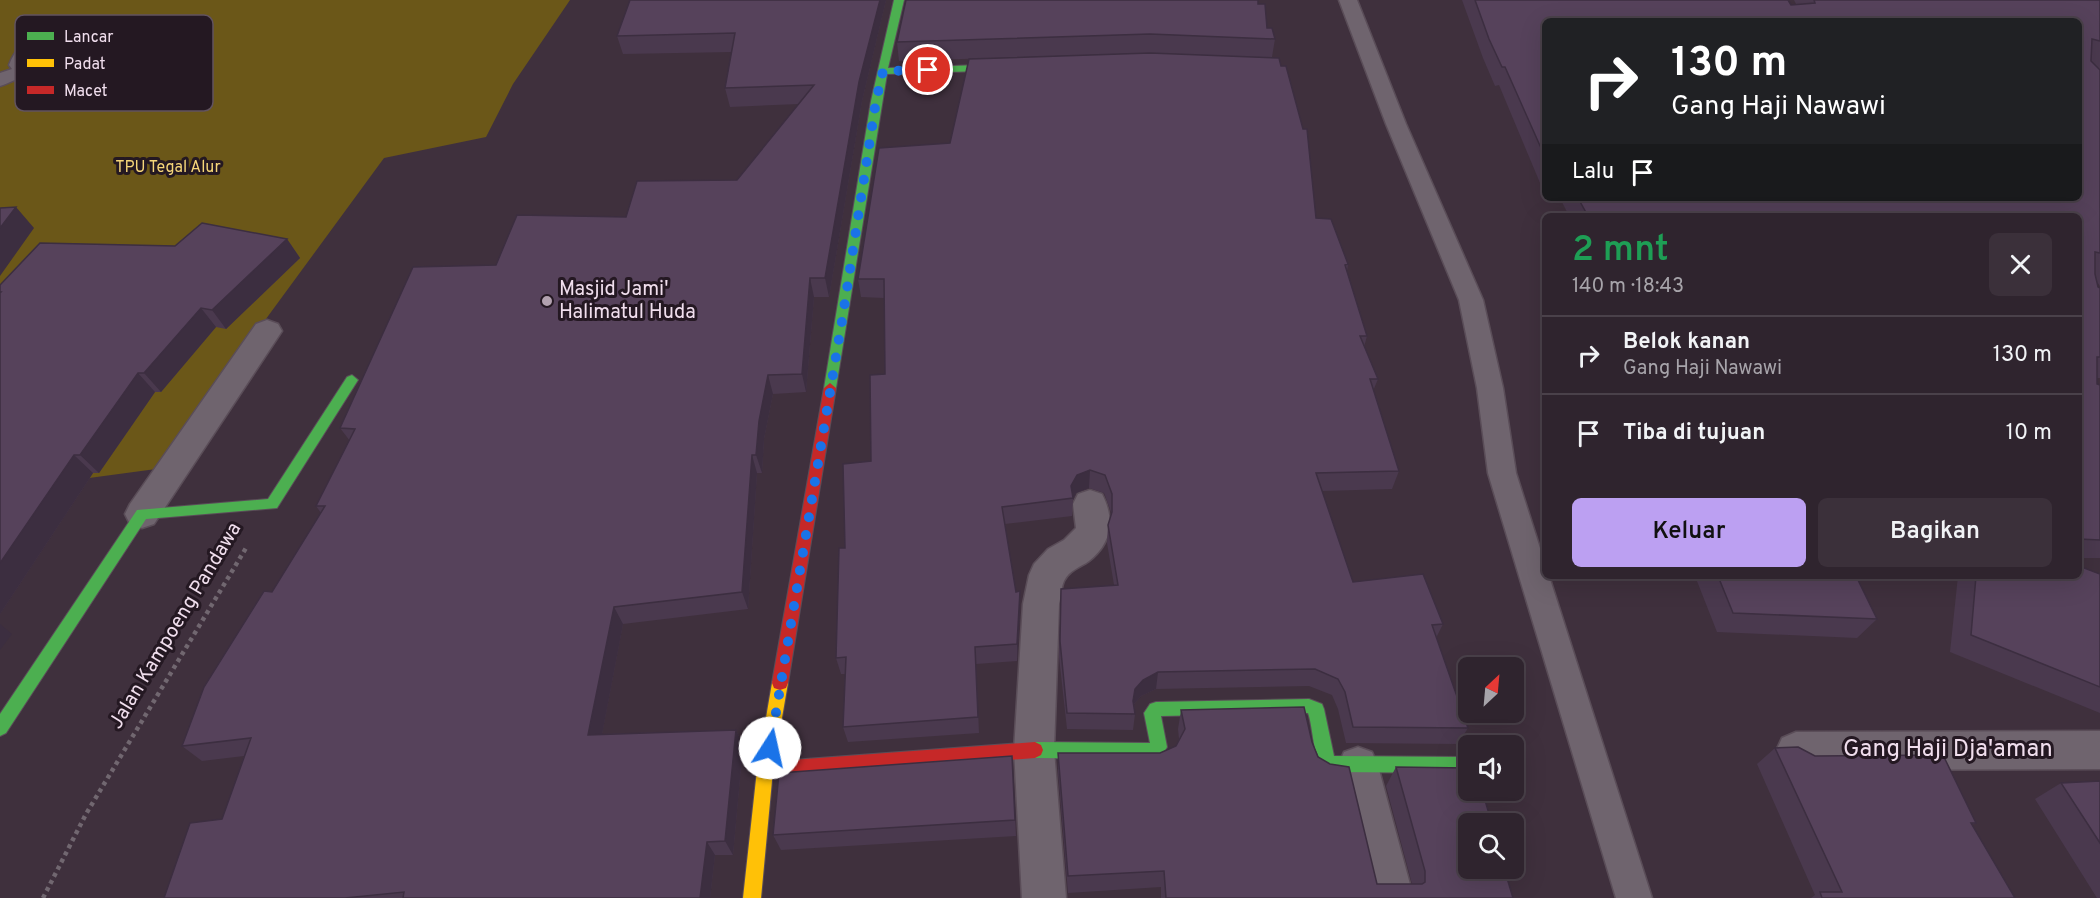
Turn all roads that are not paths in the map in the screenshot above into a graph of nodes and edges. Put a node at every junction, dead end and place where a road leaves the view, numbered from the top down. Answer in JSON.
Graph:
{"nodes":[{"id":1,"x":899,"y":0,"type":"edge"},
{"id":2,"x":1348,"y":0,"type":"edge"},
{"id":3,"x":1022,"y":66,"type":"edge"},
{"id":4,"x":883,"y":71,"type":"junction"},
{"id":5,"x":15,"y":74,"type":"edge"},
{"id":6,"x":0,"y":80,"type":"edge"},
{"id":7,"x":267,"y":331,"type":"dead end"},
{"id":8,"x":352,"y":380,"type":"dead end"},
{"id":9,"x":1090,"y":504,"type":"dead end"},
{"id":10,"x":142,"y":514,"type":"junction"},
{"id":11,"x":0,"y":728,"type":"edge"},
{"id":12,"x":1034,"y":750,"type":"junction"},
{"id":13,"x":1796,"y":751,"type":"edge"},
{"id":14,"x":2095,"y":758,"type":"edge"},
{"id":15,"x":1458,"y":765,"type":"edge"},
{"id":16,"x":1358,"y":766,"type":"junction"},
{"id":17,"x":765,"y":770,"type":"junction"},
{"id":18,"x":752,"y":898,"type":"edge"},
{"id":19,"x":1044,"y":898,"type":"edge"},
{"id":20,"x":1389,"y":898,"type":"edge"},
{"id":21,"x":1634,"y":898,"type":"edge"}],
"edges":[{"from":1,"to":4,"type":"street"},
{"from":2,"to":21,"type":"lane"},
{"from":3,"to":4,"type":"street"},
{"from":4,"to":17,"type":"street"},
{"from":5,"to":6,"type":"lane"},
{"from":7,"to":10,"type":"street"},
{"from":8,"to":10,"type":"street"},
{"from":9,"to":12,"type":"street"},
{"from":10,"to":11,"type":"street"},
{"from":12,"to":16,"type":"street"},
{"from":12,"to":17,"type":"street"},
{"from":12,"to":19,"type":"street"},
{"from":13,"to":14,"type":"street","name":"Gang Haji Dja'aman"},
{"from":15,"to":16,"type":"street"},
{"from":16,"to":20,"type":"street"},
{"from":17,"to":18,"type":"street"}]}
